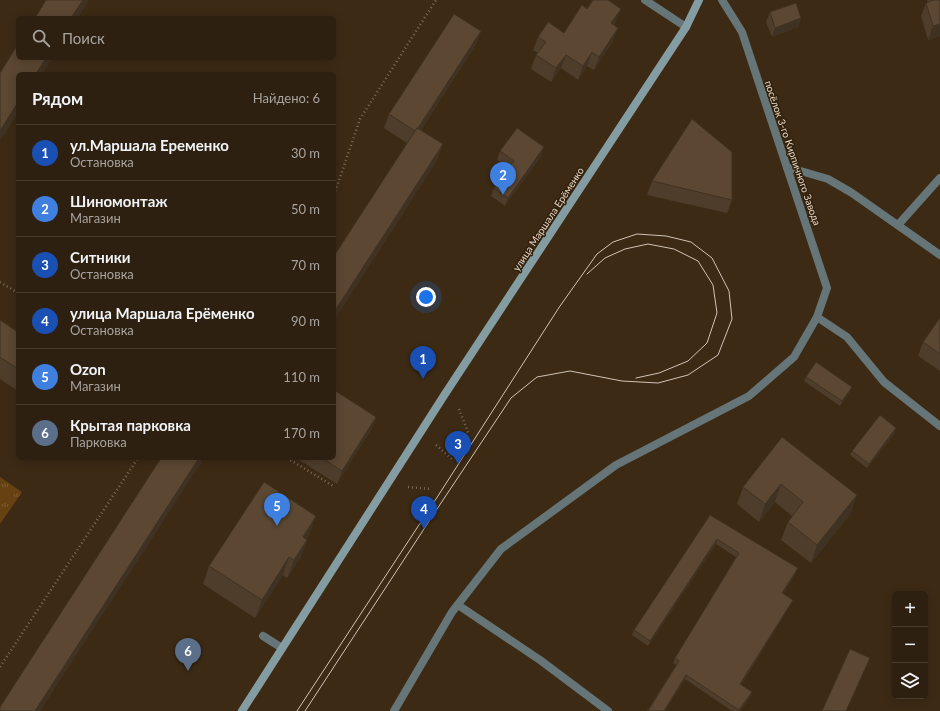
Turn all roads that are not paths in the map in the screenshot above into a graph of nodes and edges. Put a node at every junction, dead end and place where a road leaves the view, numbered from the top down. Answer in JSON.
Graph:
{"nodes":[{"id":1,"x":645,"y":0,"type":"edge"},
{"id":2,"x":699,"y":0,"type":"edge"},
{"id":3,"x":722,"y":0,"type":"edge"},
{"id":4,"x":686,"y":27,"type":"junction"},
{"id":5,"x":787,"y":167,"type":"junction"},
{"id":6,"x":940,"y":178,"type":"edge"},
{"id":7,"x":898,"y":225,"type":"junction"},
{"id":8,"x":940,"y":255,"type":"edge"},
{"id":9,"x":817,"y":317,"type":"junction"},
{"id":10,"x":940,"y":426,"type":"edge"},
{"id":11,"x":458,"y":605,"type":"junction"},
{"id":12,"x":262,"y":636,"type":"dead end"},
{"id":13,"x":282,"y":648,"type":"junction"},
{"id":14,"x":242,"y":711,"type":"edge"},
{"id":15,"x":394,"y":711,"type":"edge"},
{"id":16,"x":608,"y":711,"type":"edge"}],
"edges":[{"from":1,"to":4,"type":"street"},
{"from":2,"to":4,"type":"main road","name":"улица Маршала Ерёменко"},
{"from":3,"to":5,"type":"street","name":"посёлок 3-го Кирпичного Завода"},
{"from":4,"to":13,"type":"main road","name":"улица Маршала Ерёменко"},
{"from":5,"to":7,"type":"street"},
{"from":5,"to":9,"type":"street","name":"посёлок 3-го Кирпичного Завода"},
{"from":6,"to":7,"type":"street"},
{"from":7,"to":8,"type":"street"},
{"from":9,"to":10,"type":"street"},
{"from":9,"to":11,"type":"street","name":"посёлок 3-го Кирпичного Завода"},
{"from":11,"to":15,"type":"street","name":"посёлок 3-го Кирпичного Завода"},
{"from":11,"to":16,"type":"street"},
{"from":12,"to":13,"type":"street"},
{"from":13,"to":14,"type":"main road","name":"улица Маршала Ерёменко"}]}
